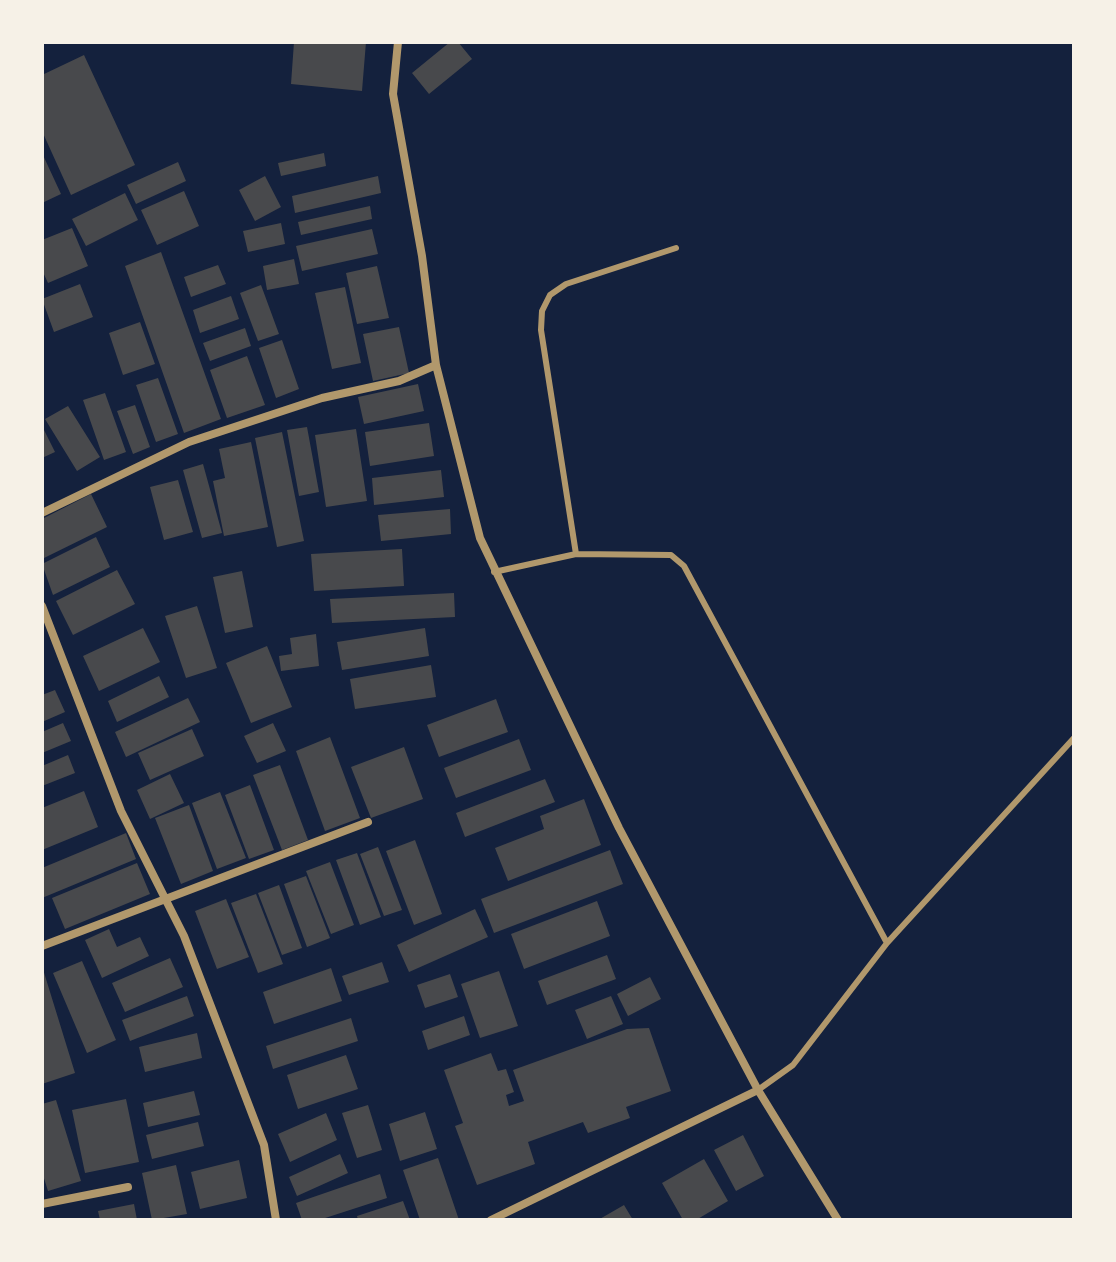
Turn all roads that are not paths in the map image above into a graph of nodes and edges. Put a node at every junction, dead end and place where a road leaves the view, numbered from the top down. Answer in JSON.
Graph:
{"nodes":[{"id":1,"x":398,"y":42,"type":"edge"},
{"id":2,"x":676,"y":248,"type":"dead end"},
{"id":3,"x":436,"y":365,"type":"junction"},
{"id":4,"x":42,"y":513,"type":"edge"},
{"id":5,"x":576,"y":554,"type":"junction"},
{"id":6,"x":494,"y":572,"type":"junction"},
{"id":7,"x":42,"y":606,"type":"edge"},
{"id":8,"x":1074,"y":738,"type":"edge"},
{"id":9,"x":368,"y":822,"type":"dead end"},
{"id":10,"x":165,"y":899,"type":"junction"},
{"id":11,"x":887,"y":943,"type":"junction"},
{"id":12,"x":42,"y":946,"type":"edge"},
{"id":13,"x":758,"y":1090,"type":"junction"},
{"id":14,"x":128,"y":1187,"type":"dead end"},
{"id":15,"x":42,"y":1204,"type":"edge"},
{"id":16,"x":276,"y":1220,"type":"edge"},
{"id":17,"x":491,"y":1220,"type":"edge"},
{"id":18,"x":838,"y":1220,"type":"edge"}],
"edges":[{"from":1,"to":3,"type":"street"},
{"from":2,"to":5,"type":"lane"},
{"from":3,"to":4,"type":"street"},
{"from":3,"to":6,"type":"street"},
{"from":5,"to":6,"type":"lane"},
{"from":5,"to":11,"type":"lane"},
{"from":6,"to":13,"type":"street"},
{"from":7,"to":10,"type":"street"},
{"from":8,"to":11,"type":"lane"},
{"from":9,"to":10,"type":"street"},
{"from":10,"to":12,"type":"street"},
{"from":10,"to":16,"type":"street"},
{"from":11,"to":13,"type":"lane"},
{"from":13,"to":17,"type":"street"},
{"from":13,"to":18,"type":"street"},
{"from":14,"to":15,"type":"street"}]}
